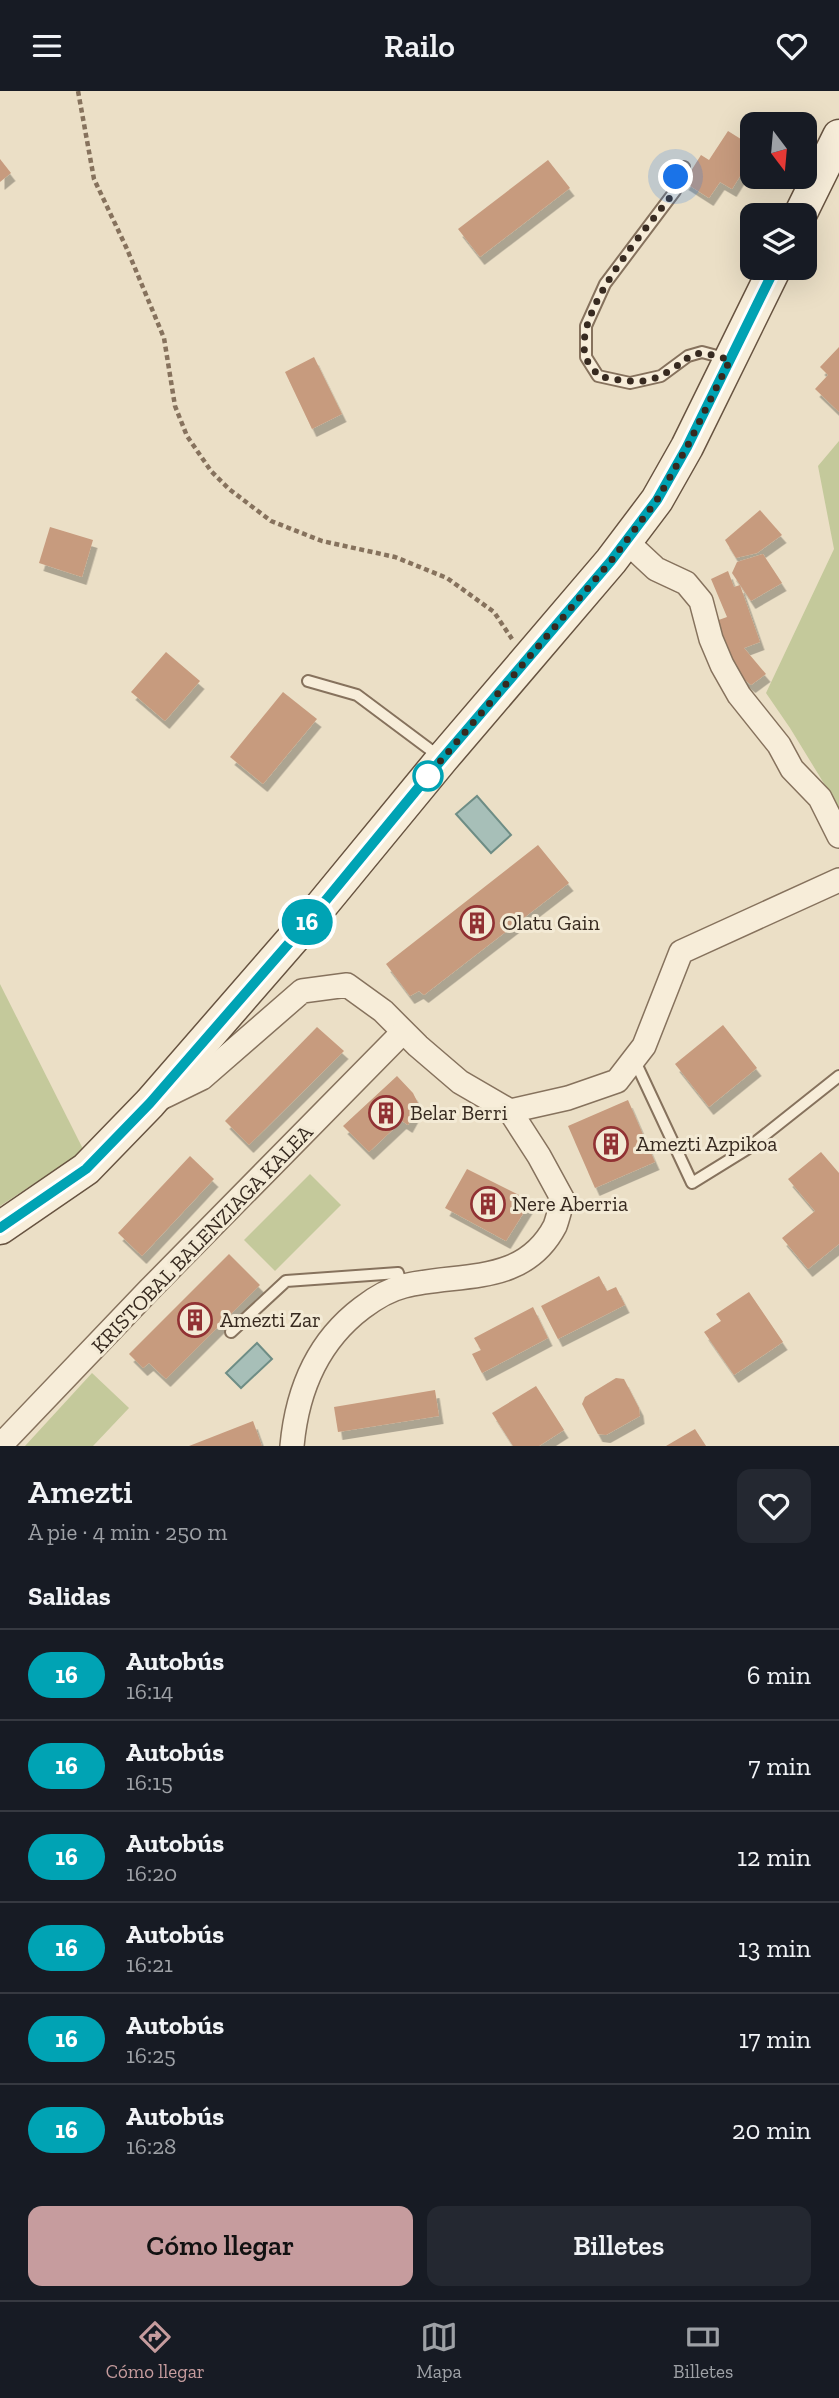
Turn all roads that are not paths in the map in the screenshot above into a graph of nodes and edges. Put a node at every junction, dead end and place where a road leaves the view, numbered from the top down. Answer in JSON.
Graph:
{"nodes":[{"id":1,"x":839,"y":136,"type":"edge"},
{"id":2,"x":684,"y":167,"type":"dead end"},
{"id":3,"x":806,"y":203,"type":"edge"},
{"id":4,"x":769,"y":280,"type":"edge"},
{"id":5,"x":730,"y":360,"type":"junction"},
{"id":6,"x":626,"y":541,"type":"junction"},
{"id":7,"x":308,"y":681,"type":"dead end"},
{"id":8,"x":442,"y":759,"type":"junction"},
{"id":9,"x":839,"y":836,"type":"edge"},
{"id":10,"x":839,"y":880,"type":"edge"},
{"id":11,"x":403,"y":1032,"type":"junction"},
{"id":12,"x":634,"y":1059,"type":"junction"},
{"id":13,"x":839,"y":1076,"type":"edge"},
{"id":14,"x":150,"y":1103,"type":"junction"},
{"id":15,"x":510,"y":1111,"type":"junction"},
{"id":16,"x":0,"y":1228,"type":"edge"},
{"id":17,"x":402,"y":1286,"type":"junction"},
{"id":18,"x":231,"y":1332,"type":"dead end"},
{"id":19,"x":0,"y":1446,"type":"edge"},
{"id":20,"x":292,"y":1446,"type":"edge"}],
"edges":[{"from":1,"to":3,"type":"street"},
{"from":2,"to":5,"type":"lane"},
{"from":4,"to":5,"type":"street"},
{"from":5,"to":6,"type":"street"},
{"from":6,"to":8,"type":"street"},
{"from":6,"to":9,"type":"street"},
{"from":7,"to":8,"type":"lane"},
{"from":8,"to":14,"type":"street"},
{"from":10,"to":12,"type":"street"},
{"from":11,"to":14,"type":"street"},
{"from":11,"to":15,"type":"street"},
{"from":11,"to":19,"type":"street","name":"KRISTOBAL BALENZIAGA KALEA"},
{"from":12,"to":13,"type":"lane"},
{"from":12,"to":15,"type":"street"},
{"from":14,"to":16,"type":"street"},
{"from":15,"to":17,"type":"street"},
{"from":17,"to":18,"type":"lane"},
{"from":17,"to":20,"type":"street"}]}
